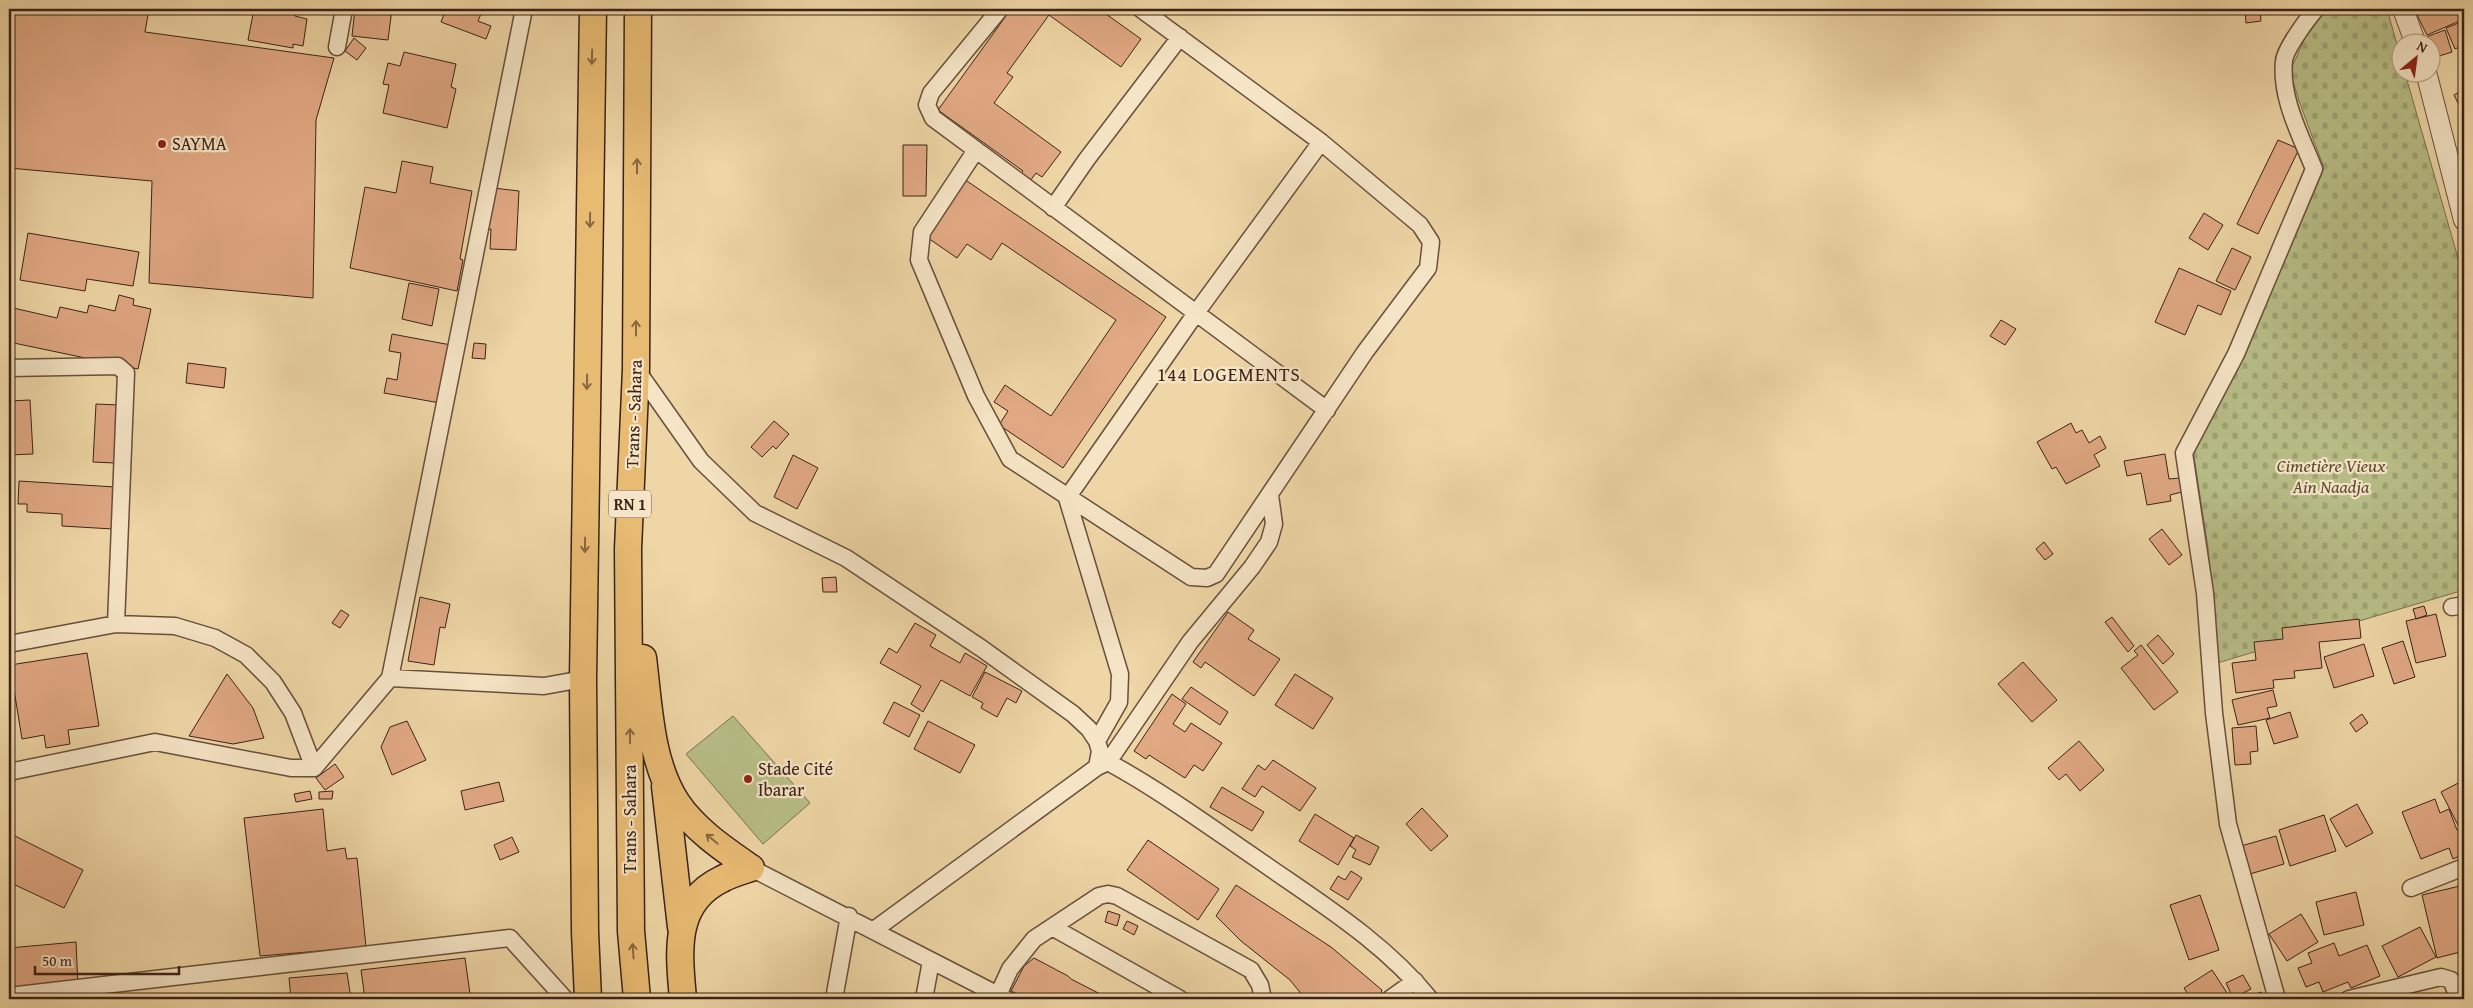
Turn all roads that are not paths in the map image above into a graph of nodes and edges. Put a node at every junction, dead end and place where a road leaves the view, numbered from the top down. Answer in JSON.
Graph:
{"nodes":[{"id":1,"x":344,"y":9,"type":"edge"},
{"id":2,"x":524,"y":9,"type":"edge"},
{"id":3,"x":593,"y":9,"type":"edge"},
{"id":4,"x":638,"y":9,"type":"edge"},
{"id":5,"x":1000,"y":9,"type":"edge"},
{"id":6,"x":1141,"y":9,"type":"edge"},
{"id":7,"x":2316,"y":9,"type":"edge"},
{"id":8,"x":2402,"y":9,"type":"edge"},
{"id":9,"x":2411,"y":32,"type":"edge"},
{"id":10,"x":1180,"y":37,"type":"junction"},
{"id":11,"x":337,"y":48,"type":"dead end"},
{"id":12,"x":2429,"y":82,"type":"edge"},
{"id":13,"x":1321,"y":142,"type":"junction"},
{"id":14,"x":976,"y":150,"type":"junction"},
{"id":15,"x":1053,"y":208,"type":"junction"},
{"id":16,"x":2464,"y":220,"type":"edge"},
{"id":17,"x":1196,"y":313,"type":"junction"},
{"id":18,"x":9,"y":368,"type":"edge"},
{"id":19,"x":636,"y":369,"type":"junction"},
{"id":20,"x":1327,"y":410,"type":"junction"},
{"id":21,"x":1270,"y":495,"type":"junction"},
{"id":22,"x":1066,"y":498,"type":"junction"},
{"id":23,"x":628,"y":549,"type":"junction"},
{"id":24,"x":116,"y":624,"type":"junction"},
{"id":25,"x":9,"y":644,"type":"edge"},
{"id":26,"x":390,"y":678,"type":"junction"},
{"id":27,"x":583,"y":679,"type":"junction"},
{"id":28,"x":1097,"y":741,"type":"junction"},
{"id":29,"x":1103,"y":764,"type":"junction"},
{"id":30,"x":314,"y":768,"type":"junction"},
{"id":31,"x":9,"y":772,"type":"edge"},
{"id":32,"x":664,"y":778,"type":"junction"},
{"id":33,"x":2464,"y":867,"type":"edge"},
{"id":34,"x":751,"y":868,"type":"junction"},
{"id":35,"x":2411,"y":888,"type":"dead end"},
{"id":36,"x":849,"y":916,"type":"junction"},
{"id":37,"x":681,"y":927,"type":"junction"},
{"id":38,"x":1052,"y":927,"type":"junction"},
{"id":39,"x":874,"y":930,"type":"junction"},
{"id":40,"x":931,"y":960,"type":"junction"},
{"id":41,"x":1415,"y":981,"type":"junction"},
{"id":42,"x":9,"y":996,"type":"edge"},
{"id":43,"x":1002,"y":997,"type":"edge"},
{"id":44,"x":565,"y":999,"type":"edge"},
{"id":45,"x":588,"y":999,"type":"edge"},
{"id":46,"x":637,"y":999,"type":"edge"},
{"id":47,"x":683,"y":999,"type":"edge"},
{"id":48,"x":834,"y":999,"type":"edge"},
{"id":49,"x":924,"y":999,"type":"edge"},
{"id":50,"x":1180,"y":999,"type":"edge"},
{"id":51,"x":1263,"y":999,"type":"edge"},
{"id":52,"x":1390,"y":999,"type":"edge"},
{"id":53,"x":1430,"y":999,"type":"edge"},
{"id":54,"x":2278,"y":999,"type":"edge"},
{"id":55,"x":2349,"y":999,"type":"edge"},
{"id":56,"x":2459,"y":999,"type":"edge"}],
"edges":[{"from":1,"to":11,"type":"street"},
{"from":2,"to":26,"type":"street"},
{"from":3,"to":27,"type":"highway","number":"RN 1","one_way":true},
{"from":19,"to":4,"type":"highway","name":"Trans - Sahara","number":"RN 1","one_way":true},
{"from":5,"to":14,"type":"street"},
{"from":6,"to":10,"type":"street"},
{"from":7,"to":54,"type":"street"},
{"from":8,"to":9,"type":"street"},
{"from":10,"to":13,"type":"street"},
{"from":10,"to":15,"type":"street"},
{"from":12,"to":16,"type":"street"},
{"from":13,"to":17,"type":"street"},
{"from":13,"to":20,"type":"street"},
{"from":14,"to":15,"type":"street"},
{"from":14,"to":22,"type":"street"},
{"from":15,"to":17,"type":"street"},
{"from":17,"to":20,"type":"street"},
{"from":17,"to":22,"type":"street"},
{"from":18,"to":24,"type":"street"},
{"from":19,"to":23,"type":"highway","name":"Trans - Sahara","number":"RN 1"},
{"from":19,"to":28,"type":"street"},
{"from":20,"to":21,"type":"street"},
{"from":21,"to":22,"type":"street"},
{"from":21,"to":29,"type":"street"},
{"from":22,"to":28,"type":"street"},
{"from":23,"to":32,"type":"highway"},
{"from":46,"to":23,"type":"highway","name":"Trans - Sahara","number":"RN 1","one_way":true},
{"from":24,"to":25,"type":"street"},
{"from":24,"to":30,"type":"street"},
{"from":26,"to":27,"type":"street"},
{"from":26,"to":30,"type":"street"},
{"from":27,"to":45,"type":"highway","number":"RN 1"},
{"from":28,"to":29,"type":"street"},
{"from":29,"to":39,"type":"street"},
{"from":29,"to":41,"type":"street"},
{"from":30,"to":31,"type":"street"},
{"from":34,"to":32,"type":"highway","one_way":true},
{"from":32,"to":37,"type":"highway"},
{"from":33,"to":35,"type":"street"},
{"from":34,"to":36,"type":"street"},
{"from":34,"to":37,"type":"highway"},
{"from":36,"to":39,"type":"street"},
{"from":36,"to":48,"type":"street"},
{"from":37,"to":47,"type":"highway"},
{"from":38,"to":43,"type":"street"},
{"from":38,"to":50,"type":"street"},
{"from":38,"to":51,"type":"street"},
{"from":39,"to":40,"type":"street"},
{"from":40,"to":43,"type":"street"},
{"from":40,"to":49,"type":"street"},
{"from":41,"to":52,"type":"street"},
{"from":41,"to":53,"type":"street"},
{"from":42,"to":44,"type":"street"},
{"from":55,"to":56,"type":"street"}]}
